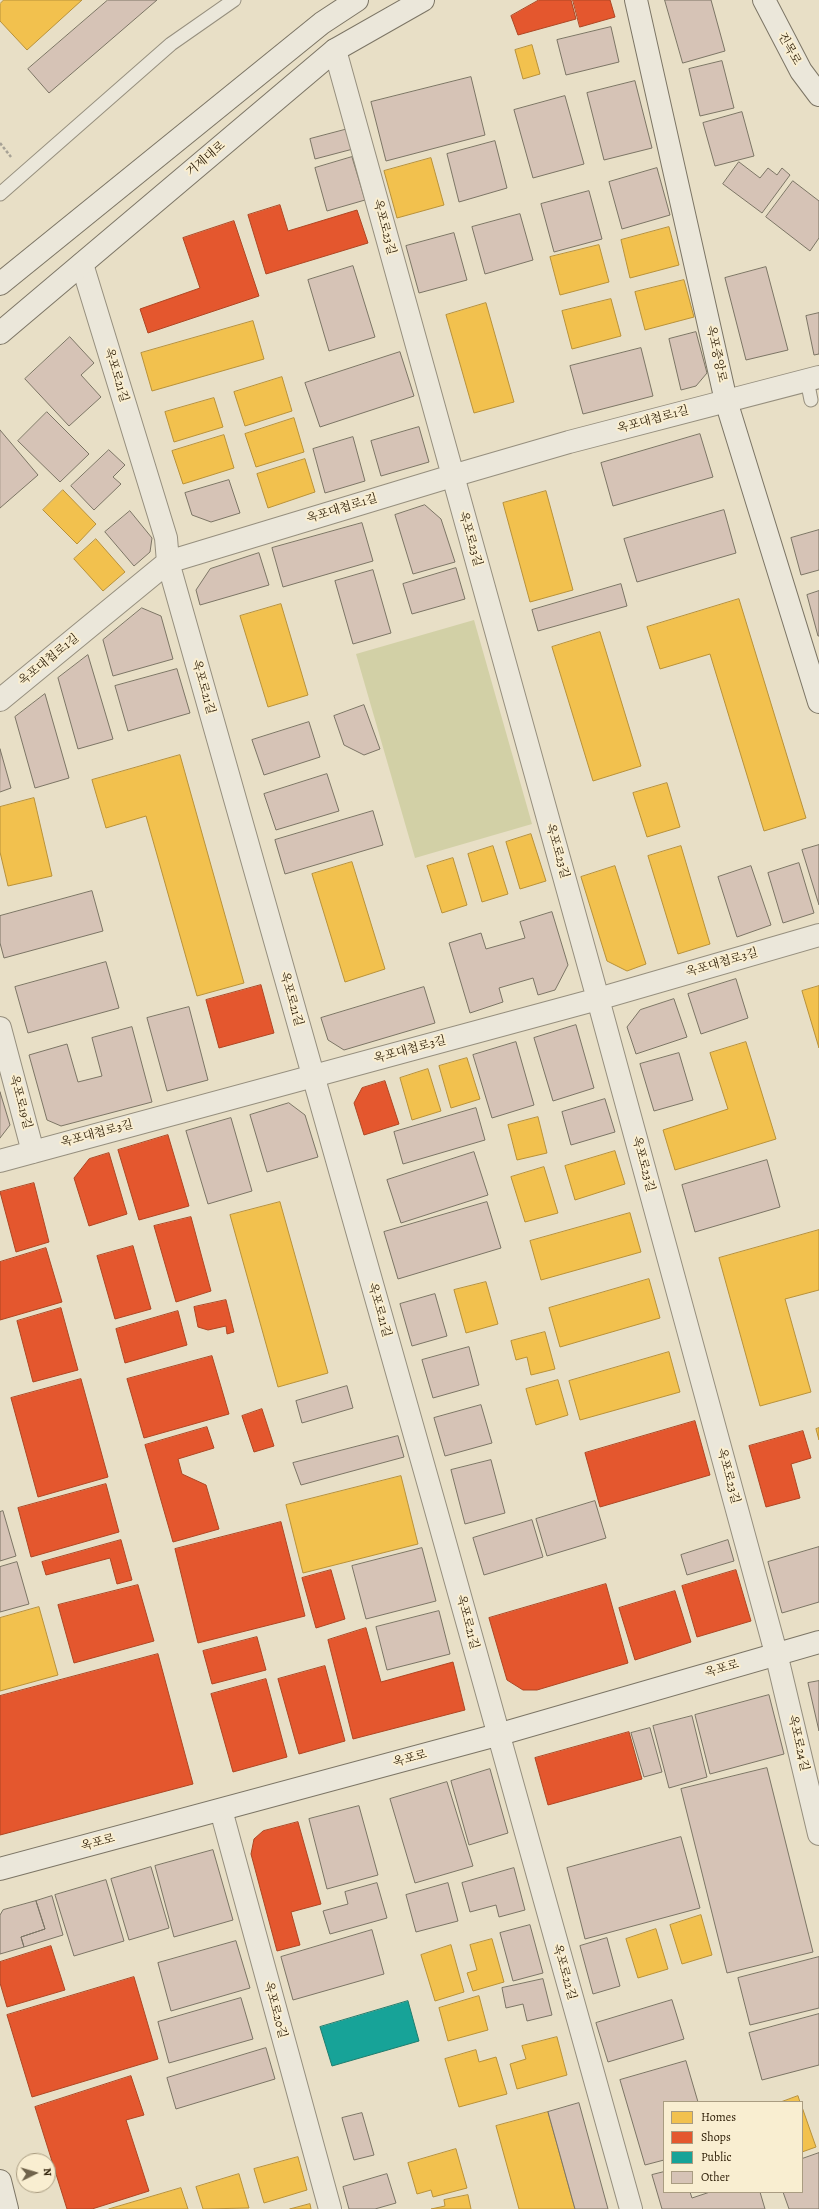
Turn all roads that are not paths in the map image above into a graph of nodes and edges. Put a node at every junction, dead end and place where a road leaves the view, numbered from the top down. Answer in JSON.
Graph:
{"nodes":[{"id":1,"x":234,"y":0,"type":"edge"},
{"id":2,"x":358,"y":0,"type":"edge"},
{"id":3,"x":423,"y":0,"type":"edge"},
{"id":4,"x":636,"y":0,"type":"edge"},
{"id":5,"x":764,"y":0,"type":"edge"},
{"id":6,"x":335,"y":50,"type":"junction"},
{"id":7,"x":819,"y":95,"type":"edge"},
{"id":8,"x":0,"y":194,"type":"edge"},
{"id":9,"x":82,"y":264,"type":"junction"},
{"id":10,"x":0,"y":284,"type":"edge"},
{"id":11,"x":0,"y":333,"type":"edge"},
{"id":12,"x":812,"y":386,"type":"edge"},
{"id":13,"x":726,"y":401,"type":"junction"},
{"id":14,"x":452,"y":476,"type":"junction"},
{"id":15,"x":168,"y":562,"type":"junction"},
{"id":16,"x":0,"y":700,"type":"edge"},
{"id":17,"x":819,"y":702,"type":"edge"},
{"id":18,"x":819,"y":935,"type":"edge"},
{"id":19,"x":598,"y":999,"type":"junction"},
{"id":20,"x":0,"y":1028,"type":"edge"},
{"id":21,"x":313,"y":1076,"type":"junction"},
{"id":22,"x":33,"y":1152,"type":"junction"},
{"id":23,"x":0,"y":1161,"type":"edge"},
{"id":24,"x":819,"y":1642,"type":"edge"},
{"id":25,"x":776,"y":1653,"type":"junction"},
{"id":26,"x":498,"y":1735,"type":"junction"},
{"id":27,"x":221,"y":1810,"type":"junction"},
{"id":28,"x":819,"y":1834,"type":"edge"},
{"id":29,"x":0,"y":1869,"type":"edge"},
{"id":30,"x":0,"y":2181,"type":"edge"},
{"id":31,"x":7,"y":2209,"type":"edge"},
{"id":32,"x":330,"y":2209,"type":"edge"},
{"id":33,"x":631,"y":2209,"type":"edge"}],
"edges":[{"from":1,"to":8,"type":"lane"},
{"from":2,"to":10,"type":"street"},
{"from":3,"to":6,"type":"street","name":"거제대로"},
{"from":4,"to":13,"type":"street","name":"옥포중앙로"},
{"from":5,"to":7,"type":"street","name":"진목로"},
{"from":6,"to":9,"type":"street","name":"거제대로"},
{"from":6,"to":14,"type":"street","name":"옥포로23길"},
{"from":9,"to":11,"type":"street","name":"거제대로"},
{"from":9,"to":15,"type":"street","name":"옥포로21길"},
{"from":12,"to":13,"type":"street","name":"옥포대첩로1길"},
{"from":13,"to":14,"type":"street","name":"옥포대첩로1길"},
{"from":13,"to":17,"type":"street","name":"옥포중앙로"},
{"from":14,"to":15,"type":"street","name":"옥포대첩로1길"},
{"from":14,"to":19,"type":"street","name":"옥포로23길"},
{"from":15,"to":16,"type":"street","name":"옥포대첩로1길"},
{"from":15,"to":21,"type":"street","name":"옥포로21길"},
{"from":18,"to":19,"type":"street","name":"옥포대첩로3길"},
{"from":19,"to":21,"type":"street","name":"옥포대첩로3길"},
{"from":19,"to":25,"type":"street","name":"옥포로23길"},
{"from":20,"to":22,"type":"street","name":"옥포로19길"},
{"from":21,"to":22,"type":"street","name":"옥포대첩로3길"},
{"from":21,"to":26,"type":"street","name":"옥포로21길"},
{"from":22,"to":23,"type":"street","name":"옥포대첩로3길"},
{"from":24,"to":25,"type":"street","name":"옥포로"},
{"from":25,"to":26,"type":"street","name":"옥포로"},
{"from":25,"to":28,"type":"street","name":"옥포로24길"},
{"from":26,"to":27,"type":"street","name":"옥포로"},
{"from":26,"to":33,"type":"street","name":"옥포로22길"},
{"from":27,"to":29,"type":"street","name":"옥포로"},
{"from":27,"to":32,"type":"street","name":"옥포로20길"},
{"from":30,"to":31,"type":"street"}]}
